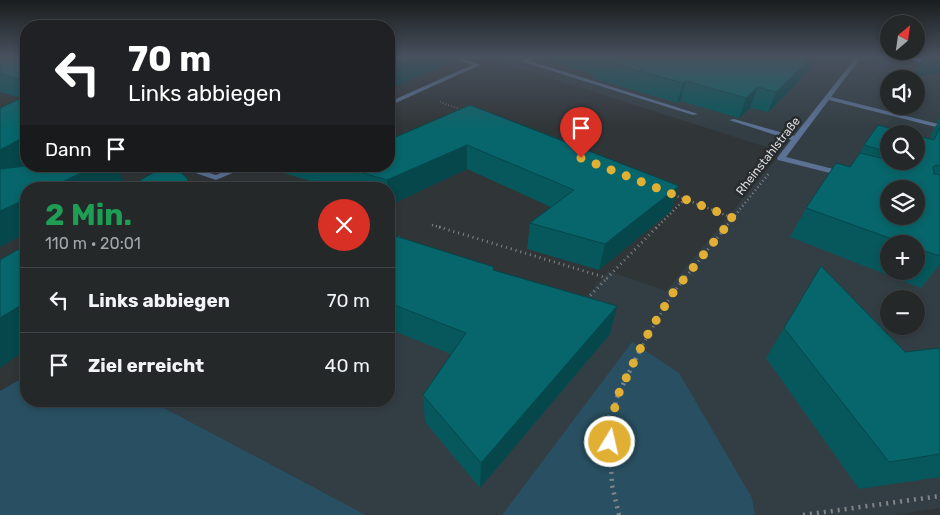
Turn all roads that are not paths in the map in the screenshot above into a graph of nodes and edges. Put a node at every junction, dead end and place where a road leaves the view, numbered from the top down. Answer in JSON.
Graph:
{"nodes":[{"id":1,"x":441,"y":81,"type":"edge"},
{"id":2,"x":589,"y":81,"type":"edge"},
{"id":3,"x":840,"y":81,"type":"edge"},
{"id":4,"x":827,"y":98,"type":"junction"},
{"id":5,"x":395,"y":101,"type":"edge"},
{"id":6,"x":695,"y":114,"type":"dead end"},
{"id":7,"x":732,"y":120,"type":"dead end"},
{"id":8,"x":936,"y":125,"type":"dead end"},
{"id":9,"x":796,"y":139,"type":"junction"},
{"id":10,"x":198,"y":172,"type":"edge"},
{"id":11,"x":230,"y":172,"type":"edge"},
{"id":12,"x":849,"y":176,"type":"edge"}],
"edges":[{"from":1,"to":5,"type":"street"},
{"from":2,"to":6,"type":"street"},
{"from":3,"to":4,"type":"street","name":"Rheinstahlstraße"},
{"from":4,"to":8,"type":"street"},
{"from":4,"to":9,"type":"street","name":"Rheinstahlstraße"},
{"from":7,"to":9,"type":"street"},
{"from":9,"to":12,"type":"street","name":"Rheinstahlstraße"},
{"from":10,"to":11,"type":"street"}]}
